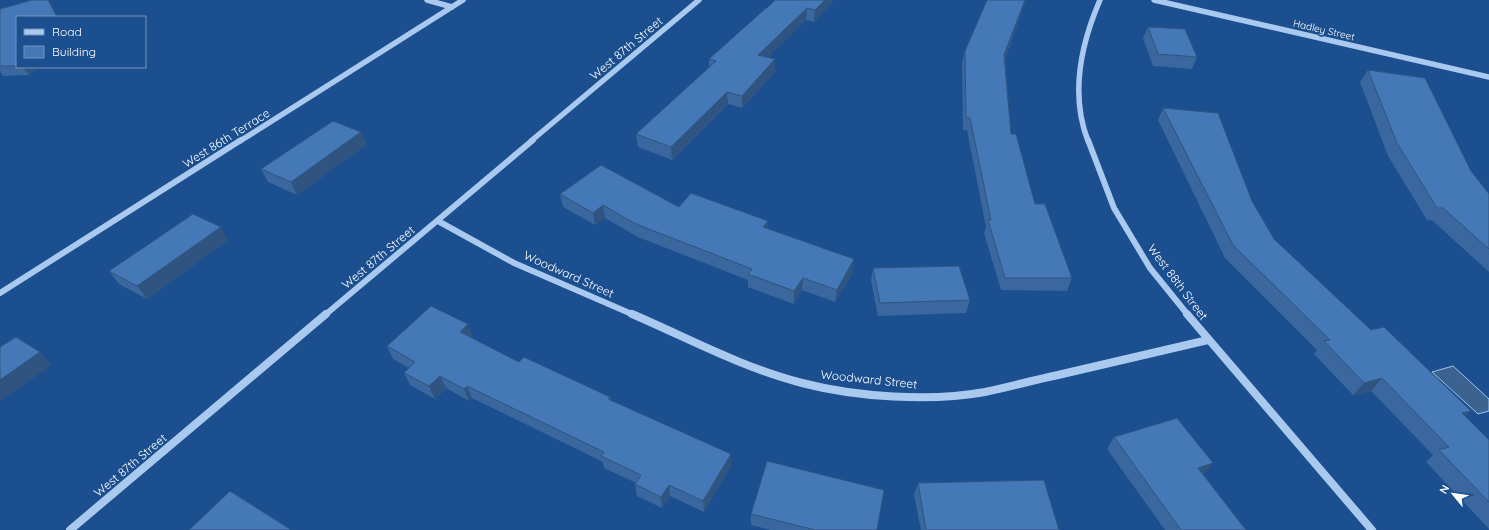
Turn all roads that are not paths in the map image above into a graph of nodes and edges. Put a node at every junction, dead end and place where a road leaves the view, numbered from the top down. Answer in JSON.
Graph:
{"nodes":[{"id":1,"x":427,"y":0,"type":"edge"},
{"id":2,"x":463,"y":0,"type":"edge"},
{"id":3,"x":699,"y":0,"type":"edge"},
{"id":4,"x":1100,"y":0,"type":"edge"},
{"id":5,"x":1154,"y":0,"type":"edge"},
{"id":6,"x":452,"y":7,"type":"junction"},
{"id":7,"x":1489,"y":77,"type":"edge"},
{"id":8,"x":438,"y":221,"type":"junction"},
{"id":9,"x":0,"y":293,"type":"edge"},
{"id":10,"x":1208,"y":340,"type":"junction"},
{"id":11,"x":70,"y":530,"type":"edge"},
{"id":12,"x":1372,"y":530,"type":"edge"}],
"edges":[{"from":1,"to":6,"type":"street"},
{"from":2,"to":6,"type":"street","name":"West 86th Terrace"},
{"from":3,"to":8,"type":"street","name":"West 87th Street"},
{"from":4,"to":10,"type":"street","name":"West 88th Street"},
{"from":5,"to":7,"type":"street","name":"Hadley Street"},
{"from":6,"to":9,"type":"street","name":"West 86th Terrace"},
{"from":8,"to":10,"type":"street","name":"Woodward Street"},
{"from":8,"to":11,"type":"street","name":"West 87th Street"},
{"from":10,"to":12,"type":"street","name":"West 88th Street"}]}
